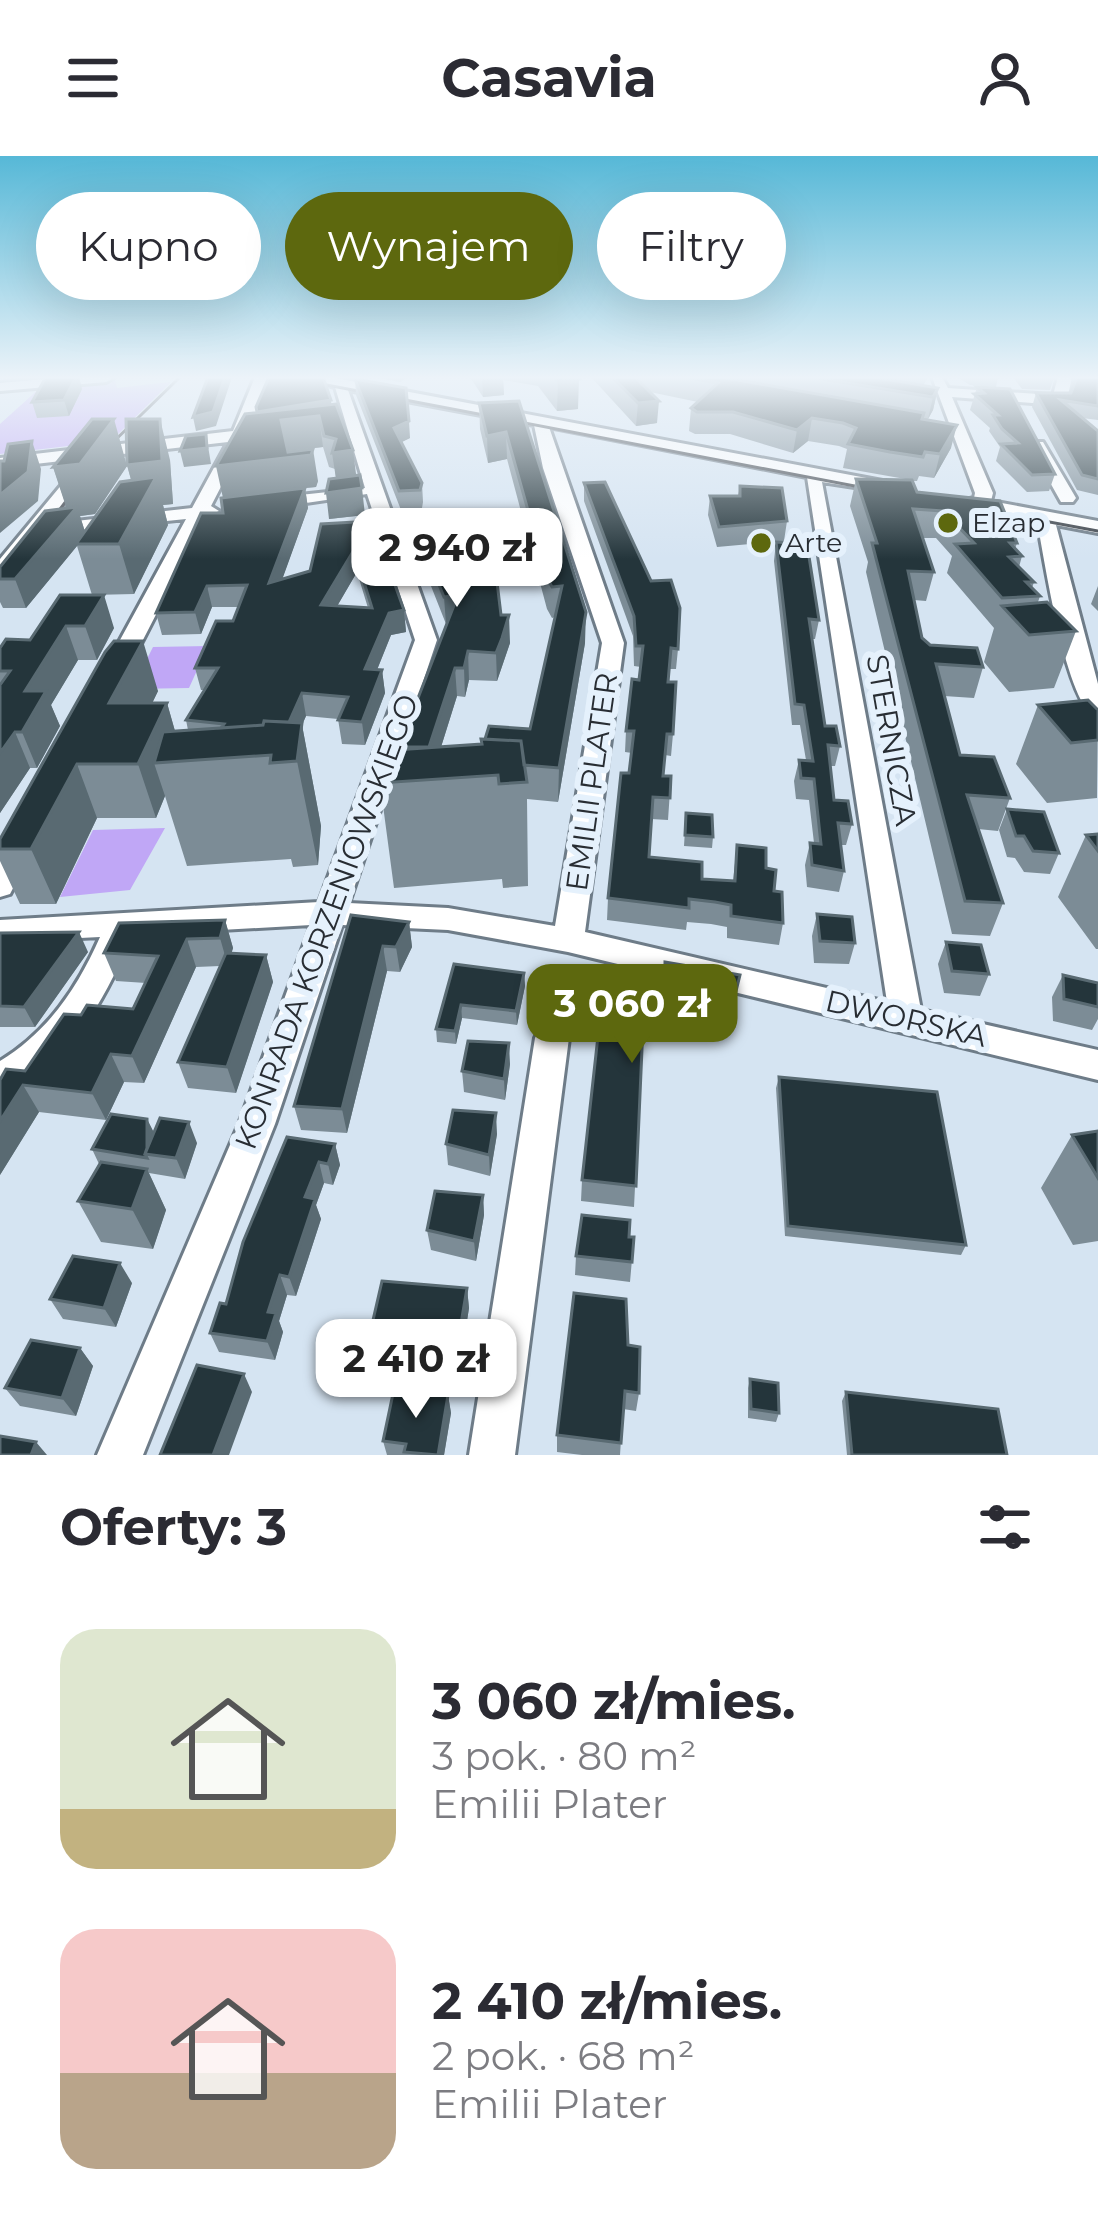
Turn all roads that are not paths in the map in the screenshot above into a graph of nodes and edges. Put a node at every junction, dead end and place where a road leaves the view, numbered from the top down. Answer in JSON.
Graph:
{"nodes":[{"id":1,"x":224,"y":438,"type":"edge"},
{"id":2,"x":238,"y":438,"type":"edge"},
{"id":3,"x":357,"y":438,"type":"edge"},
{"id":4,"x":542,"y":438,"type":"edge"},
{"id":5,"x":627,"y":438,"type":"edge"},
{"id":6,"x":960,"y":438,"type":"edge"},
{"id":7,"x":1033,"y":438,"type":"edge"},
{"id":8,"x":88,"y":452,"type":"junction"},
{"id":9,"x":0,"y":463,"type":"edge"},
{"id":10,"x":817,"y":473,"type":"junction"},
{"id":11,"x":375,"y":490,"type":"junction"},
{"id":12,"x":905,"y":490,"type":"edge"},
{"id":13,"x":948,"y":498,"type":"edge"},
{"id":14,"x":1066,"y":498,"type":"dead end"},
{"id":15,"x":253,"y":505,"type":"edge"},
{"id":16,"x":981,"y":505,"type":"junction"},
{"id":17,"x":231,"y":508,"type":"edge"},
{"id":18,"x":199,"y":512,"type":"junction"},
{"id":19,"x":1045,"y":517,"type":"junction"},
{"id":20,"x":1098,"y":527,"type":"edge"},
{"id":21,"x":35,"y":531,"type":"junction"},
{"id":22,"x":0,"y":572,"type":"edge"},
{"id":23,"x":105,"y":688,"type":"edge"},
{"id":24,"x":1098,"y":712,"type":"edge"},
{"id":25,"x":36,"y":818,"type":"edge"},
{"id":26,"x":0,"y":886,"type":"edge"},
{"id":27,"x":327,"y":913,"type":"junction"},
{"id":28,"x":121,"y":925,"type":"junction"},
{"id":29,"x":0,"y":931,"type":"edge"},
{"id":30,"x":568,"y":940,"type":"junction"},
{"id":31,"x":906,"y":1019,"type":"junction"},
{"id":32,"x":552,"y":1038,"type":"dead end"},
{"id":33,"x":1098,"y":1065,"type":"edge"},
{"id":34,"x":0,"y":1078,"type":"edge"},
{"id":35,"x":120,"y":1455,"type":"edge"},
{"id":36,"x":492,"y":1455,"type":"edge"}],
"edges":[{"from":1,"to":8,"type":"street"},
{"from":2,"to":18,"type":"street"},
{"from":3,"to":11,"type":"street","name":"KONRADA KORZENIOWSKIEGO"},
{"from":4,"to":30,"type":"street","name":"EMILII PLATER"},
{"from":5,"to":10,"type":"street"},
{"from":6,"to":16,"type":"street"},
{"from":7,"to":14,"type":"street"},
{"from":8,"to":9,"type":"street"},
{"from":8,"to":21,"type":"street"},
{"from":10,"to":12,"type":"street"},
{"from":10,"to":31,"type":"street","name":"STERNICZA"},
{"from":11,"to":15,"type":"street"},
{"from":11,"to":27,"type":"street","name":"KONRADA KORZENIOWSKIEGO"},
{"from":13,"to":16,"type":"street"},
{"from":16,"to":19,"type":"street"},
{"from":17,"to":18,"type":"street"},
{"from":18,"to":21,"type":"street"},
{"from":18,"to":23,"type":"street"},
{"from":19,"to":20,"type":"street"},
{"from":19,"to":24,"type":"street"},
{"from":21,"to":22,"type":"street"},
{"from":25,"to":26,"type":"street"},
{"from":27,"to":28,"type":"street","name":"DWORSKA"},
{"from":27,"to":30,"type":"street","name":"DWORSKA"},
{"from":27,"to":35,"type":"street","name":"KONRADA KORZENIOWSKIEGO"},
{"from":28,"to":29,"type":"street","name":"DWORSKA"},
{"from":28,"to":34,"type":"street"},
{"from":30,"to":31,"type":"street","name":"DWORSKA"},
{"from":31,"to":33,"type":"street","name":"DWORSKA"},
{"from":32,"to":36,"type":"street"}]}
